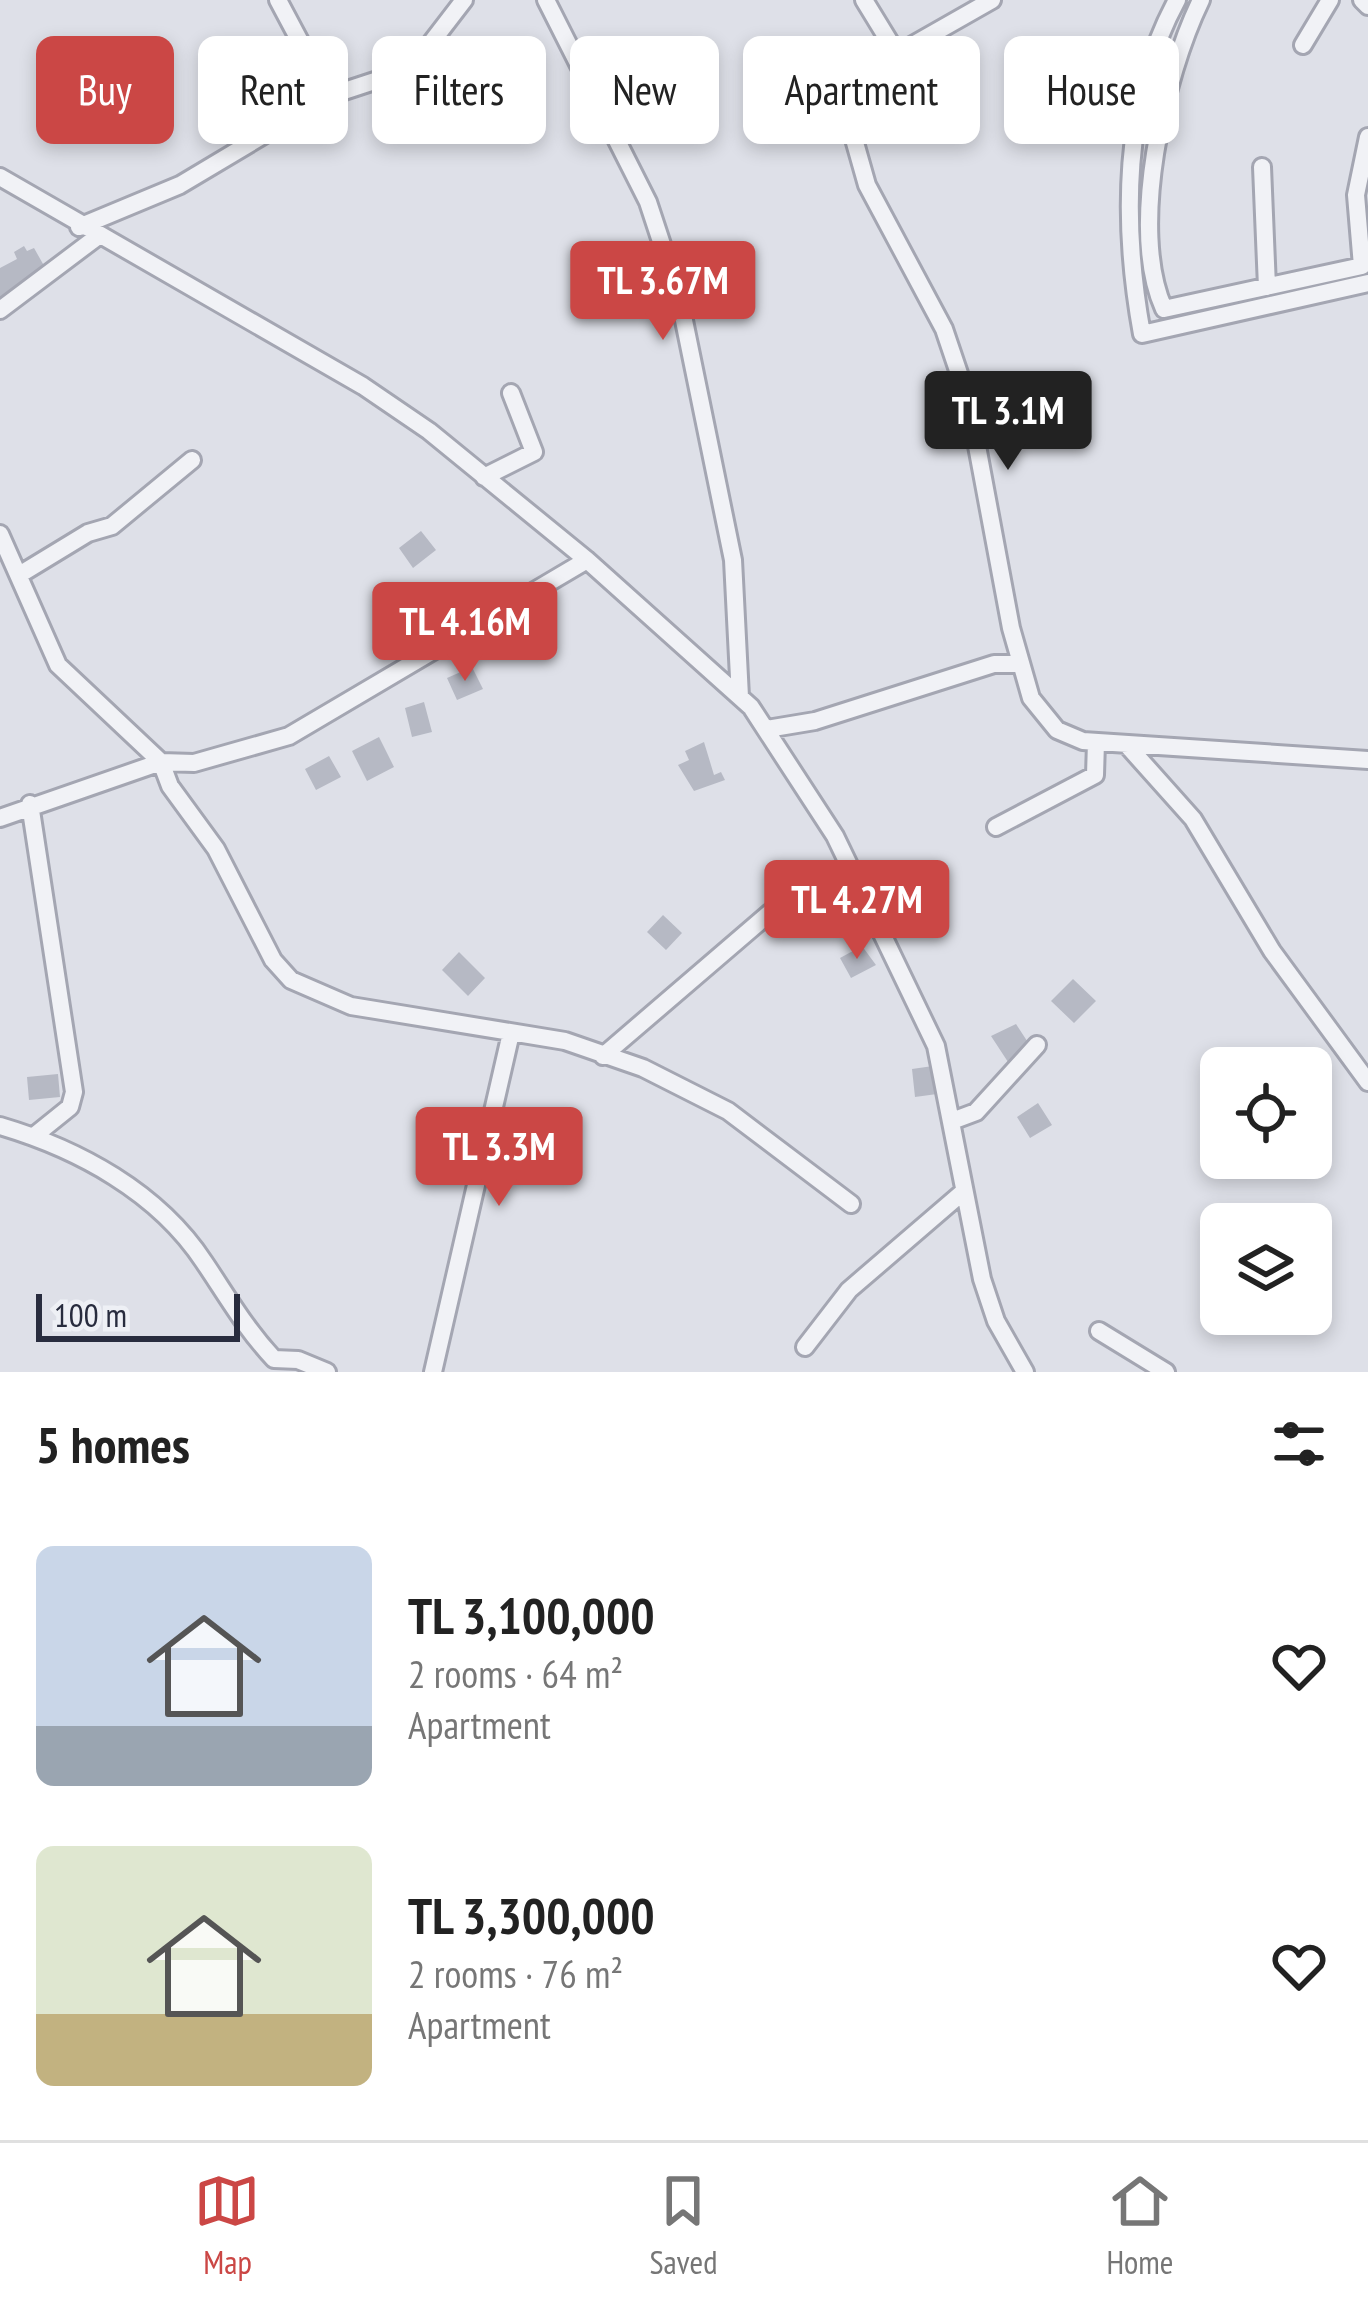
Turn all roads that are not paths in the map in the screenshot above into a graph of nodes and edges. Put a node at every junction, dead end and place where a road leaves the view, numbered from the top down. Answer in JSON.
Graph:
{"nodes":[{"id":1,"x":278,"y":0,"type":"edge"},
{"id":2,"x":464,"y":0,"type":"edge"},
{"id":3,"x":546,"y":0,"type":"edge"},
{"id":4,"x":864,"y":0,"type":"edge"},
{"id":5,"x":992,"y":0,"type":"edge"},
{"id":6,"x":1177,"y":0,"type":"edge"},
{"id":7,"x":1201,"y":0,"type":"edge"},
{"id":8,"x":1330,"y":0,"type":"edge"},
{"id":9,"x":297,"y":36,"type":"edge"},
{"id":10,"x":885,"y":36,"type":"edge"},
{"id":11,"x":928,"y":36,"type":"edge"},
{"id":12,"x":1162,"y":36,"type":"edge"},
{"id":13,"x":1304,"y":45,"type":"dead end"},
{"id":14,"x":1179,"y":59,"type":"edge"},
{"id":15,"x":348,"y":90,"type":"edge"},
{"id":16,"x":1368,"y":137,"type":"edge"},
{"id":17,"x":249,"y":144,"type":"edge"},
{"id":18,"x":854,"y":144,"type":"edge"},
{"id":19,"x":1135,"y":144,"type":"edge"},
{"id":20,"x":1155,"y":144,"type":"edge"},
{"id":21,"x":1166,"y":144,"type":"edge"},
{"id":22,"x":1164,"y":151,"type":"dead end"},
{"id":23,"x":1262,"y":167,"type":"dead end"},
{"id":24,"x":0,"y":177,"type":"edge"},
{"id":25,"x":80,"y":227,"type":"junction"},
{"id":26,"x":97,"y":237,"type":"junction"},
{"id":27,"x":1368,"y":284,"type":"edge"},
{"id":28,"x":1267,"y":286,"type":"junction"},
{"id":29,"x":0,"y":310,"type":"edge"},
{"id":30,"x":511,"y":394,"type":"dead end"},
{"id":31,"x":192,"y":460,"type":"dead end"},
{"id":32,"x":484,"y":477,"type":"junction"},
{"id":33,"x":0,"y":534,"type":"edge"},
{"id":34,"x":587,"y":560,"type":"junction"},
{"id":35,"x":19,"y":574,"type":"junction"},
{"id":36,"x":1019,"y":664,"type":"junction"},
{"id":37,"x":740,"y":697,"type":"junction"},
{"id":38,"x":767,"y":729,"type":"junction"},
{"id":39,"x":1096,"y":742,"type":"junction"},
{"id":40,"x":1126,"y":744,"type":"junction"},
{"id":41,"x":1368,"y":760,"type":"edge"},
{"id":42,"x":161,"y":762,"type":"junction"},
{"id":43,"x":30,"y":804,"type":"junction"},
{"id":44,"x":0,"y":818,"type":"edge"},
{"id":45,"x":996,"y":827,"type":"dead end"},
{"id":46,"x":853,"y":874,"type":"junction"},
{"id":47,"x":511,"y":1033,"type":"junction"},
{"id":48,"x":1037,"y":1046,"type":"dead end"},
{"id":49,"x":603,"y":1056,"type":"junction"},
{"id":50,"x":1368,"y":1082,"type":"edge"},
{"id":51,"x":952,"y":1121,"type":"junction"},
{"id":52,"x":0,"y":1126,"type":"edge"},
{"id":53,"x":34,"y":1136,"type":"junction"},
{"id":54,"x":963,"y":1192,"type":"junction"},
{"id":55,"x":851,"y":1204,"type":"dead end"},
{"id":56,"x":1100,"y":1331,"type":"dead end"},
{"id":57,"x":806,"y":1347,"type":"dead end"},
{"id":58,"x":327,"y":1372,"type":"edge"},
{"id":59,"x":433,"y":1372,"type":"edge"},
{"id":60,"x":1025,"y":1372,"type":"edge"},
{"id":61,"x":1166,"y":1372,"type":"edge"}],
"edges":[{"from":1,"to":9,"type":"street"},
{"from":2,"to":15,"type":"street"},
{"from":3,"to":37,"type":"street"},
{"from":4,"to":10,"type":"street"},
{"from":5,"to":11,"type":"street"},
{"from":6,"to":12,"type":"street"},
{"from":7,"to":14,"type":"street"},
{"from":8,"to":13,"type":"street"},
{"from":16,"to":28,"type":"street"},
{"from":17,"to":25,"type":"street"},
{"from":18,"to":36,"type":"street"},
{"from":19,"to":27,"type":"street"},
{"from":20,"to":28,"type":"street"},
{"from":21,"to":22,"type":"street"},
{"from":23,"to":28,"type":"street"},
{"from":24,"to":25,"type":"street"},
{"from":25,"to":26,"type":"street"},
{"from":26,"to":29,"type":"street"},
{"from":26,"to":32,"type":"street"},
{"from":30,"to":32,"type":"street"},
{"from":31,"to":35,"type":"street"},
{"from":32,"to":34,"type":"street"},
{"from":33,"to":35,"type":"street"},
{"from":34,"to":37,"type":"street"},
{"from":34,"to":42,"type":"street"},
{"from":35,"to":42,"type":"street"},
{"from":36,"to":38,"type":"street"},
{"from":36,"to":39,"type":"street"},
{"from":37,"to":38,"type":"street"},
{"from":38,"to":46,"type":"street"},
{"from":39,"to":40,"type":"street"},
{"from":39,"to":45,"type":"street"},
{"from":40,"to":41,"type":"street"},
{"from":40,"to":50,"type":"street"},
{"from":42,"to":43,"type":"street"},
{"from":42,"to":47,"type":"street"},
{"from":43,"to":44,"type":"street"},
{"from":43,"to":53,"type":"street"},
{"from":46,"to":49,"type":"street"},
{"from":46,"to":51,"type":"street"},
{"from":47,"to":49,"type":"street"},
{"from":47,"to":59,"type":"street"},
{"from":48,"to":51,"type":"street"},
{"from":49,"to":55,"type":"street"},
{"from":51,"to":54,"type":"street"},
{"from":52,"to":53,"type":"street"},
{"from":53,"to":58,"type":"street"},
{"from":54,"to":57,"type":"street"},
{"from":54,"to":60,"type":"street"},
{"from":56,"to":61,"type":"street"}]}
